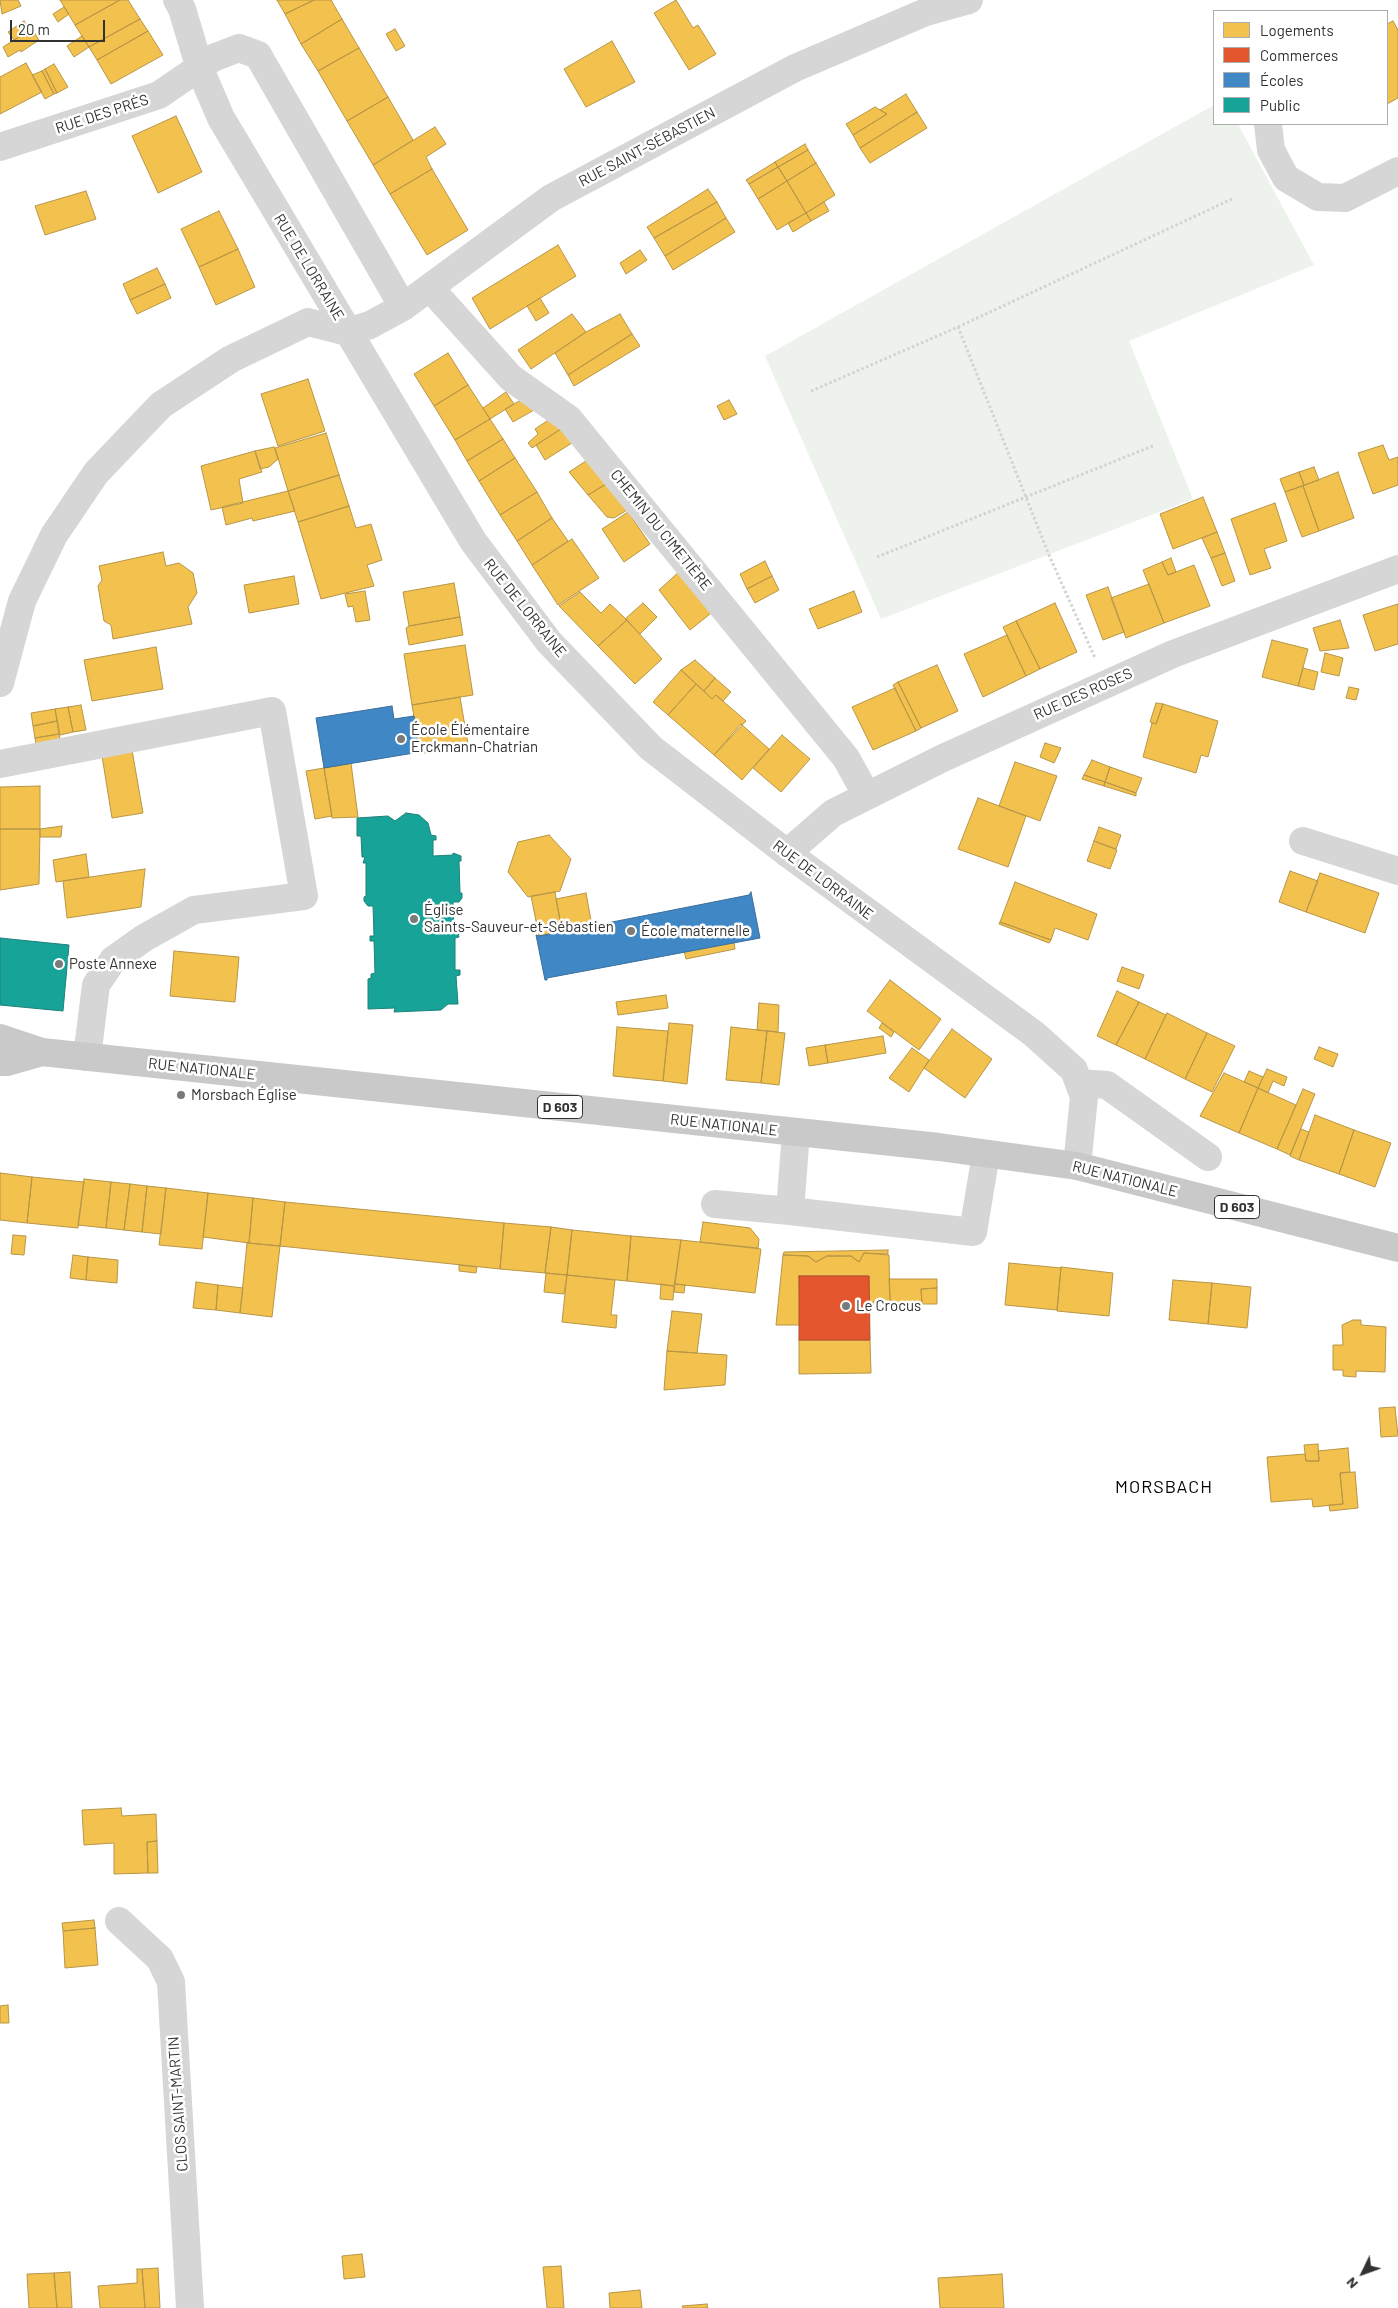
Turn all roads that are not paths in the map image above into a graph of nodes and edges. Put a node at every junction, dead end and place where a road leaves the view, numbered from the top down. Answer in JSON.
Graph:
{"nodes":[{"id":1,"x":177,"y":0,"type":"edge"},
{"id":2,"x":968,"y":0,"type":"edge"},
{"id":3,"x":200,"y":69,"type":"junction"},
{"id":4,"x":1268,"y":125,"type":"edge"},
{"id":5,"x":0,"y":147,"type":"edge"},
{"id":6,"x":1398,"y":171,"type":"edge"},
{"id":7,"x":430,"y":288,"type":"junction"},
{"id":8,"x":403,"y":307,"type":"junction"},
{"id":9,"x":347,"y":332,"type":"junction"},
{"id":10,"x":1398,"y":569,"type":"edge"},
{"id":11,"x":0,"y":683,"type":"edge"},
{"id":12,"x":0,"y":764,"type":"edge"},
{"id":13,"x":867,"y":796,"type":"junction"},
{"id":14,"x":1303,"y":841,"type":"dead end"},
{"id":15,"x":786,"y":853,"type":"junction"},
{"id":16,"x":1398,"y":871,"type":"edge"},
{"id":17,"x":0,"y":1038,"type":"edge"},
{"id":18,"x":42,"y":1052,"type":"junction"},
{"id":19,"x":87,"y":1057,"type":"junction"},
{"id":20,"x":0,"y":1062,"type":"edge"},
{"id":21,"x":1079,"y":1083,"type":"junction"},
{"id":22,"x":796,"y":1132,"type":"junction"},
{"id":23,"x":986,"y":1154,"type":"junction"},
{"id":24,"x":1208,"y":1156,"type":"dead end"},
{"id":25,"x":1077,"y":1166,"type":"junction"},
{"id":26,"x":715,"y":1204,"type":"dead end"},
{"id":27,"x":790,"y":1212,"type":"junction"},
{"id":28,"x":1398,"y":1248,"type":"edge"},
{"id":29,"x":118,"y":1921,"type":"dead end"},
{"id":30,"x":190,"y":2308,"type":"edge"}],
"edges":[{"from":1,"to":3,"type":"street","name":"RUE DE LORRAINE"},
{"from":2,"to":7,"type":"street","name":"RUE SAINT-SÉBASTIEN"},
{"from":3,"to":5,"type":"street","name":"RUE DES PRÉS"},
{"from":3,"to":8,"type":"street","name":"RUE DES PRÉS"},
{"from":3,"to":9,"type":"street","name":"RUE DE LORRAINE"},
{"from":4,"to":6,"type":"street"},
{"from":7,"to":8,"type":"street","name":"RUE SAINT-SÉBASTIEN"},
{"from":7,"to":13,"type":"street","name":"CHEMIN DU CIMETIÈRE"},
{"from":8,"to":9,"type":"street","name":"RUE SAINT-SÉBASTIEN"},
{"from":9,"to":11,"type":"street"},
{"from":9,"to":15,"type":"street","name":"RUE DE LORRAINE"},
{"from":10,"to":13,"type":"street","name":"RUE DES ROSES"},
{"from":12,"to":19,"type":"street"},
{"from":13,"to":15,"type":"street","name":"RUE DES ROSES"},
{"from":14,"to":16,"type":"street"},
{"from":15,"to":21,"type":"street","name":"RUE DE LORRAINE"},
{"from":17,"to":18,"type":"main road","name":"RUE NATIONALE","number":"D 603"},
{"from":18,"to":19,"type":"main road","name":"RUE NATIONALE","number":"D 603"},
{"from":18,"to":20,"type":"main road","name":"RUE NATIONALE","number":"D 603"},
{"from":19,"to":22,"type":"main road","name":"RUE NATIONALE","number":"D 603"},
{"from":21,"to":24,"type":"street"},
{"from":21,"to":25,"type":"street","name":"RUE DE LORRAINE"},
{"from":22,"to":23,"type":"main road","name":"RUE NATIONALE","number":"D 603"},
{"from":22,"to":27,"type":"street"},
{"from":23,"to":25,"type":"main road","name":"RUE NATIONALE","number":"D 603"},
{"from":23,"to":27,"type":"street"},
{"from":25,"to":28,"type":"main road","name":"RUE NATIONALE","number":"D 603"},
{"from":26,"to":27,"type":"street"},
{"from":29,"to":30,"type":"street","name":"CLOS SAINT-MARTIN"}]}
